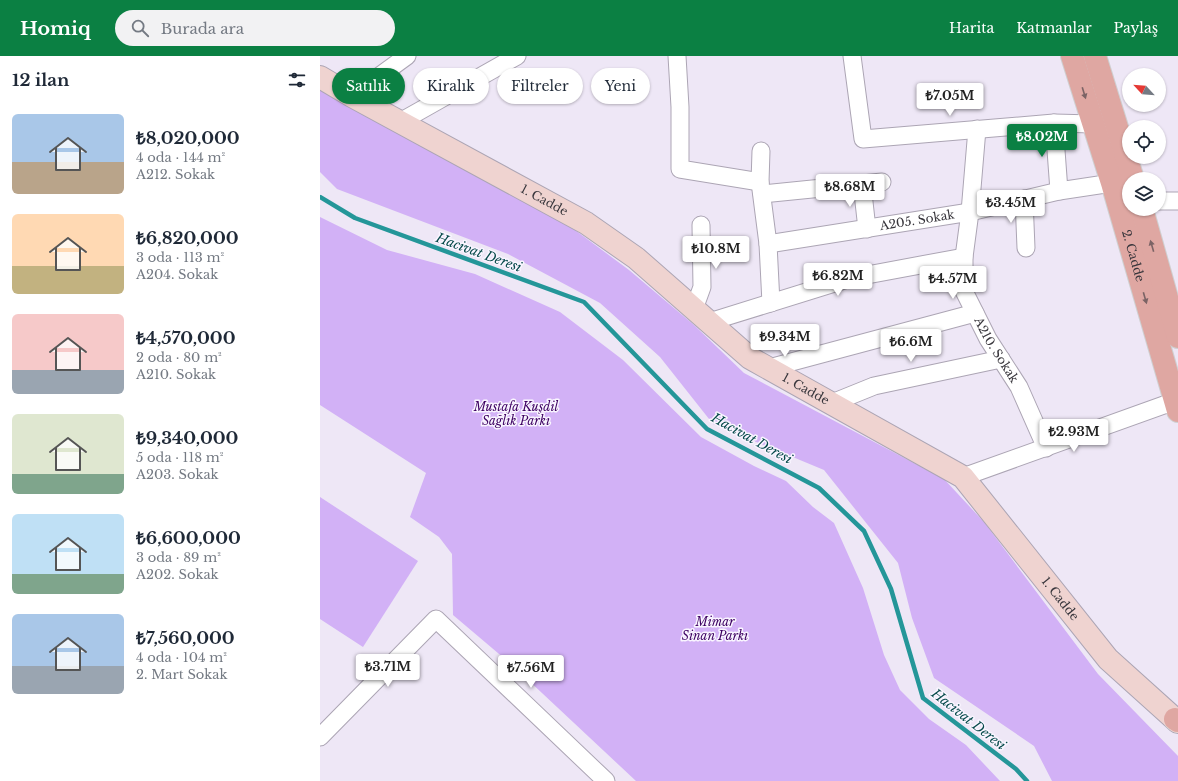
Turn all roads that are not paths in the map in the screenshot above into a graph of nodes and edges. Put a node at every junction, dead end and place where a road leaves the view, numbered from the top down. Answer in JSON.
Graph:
{"nodes":[{"id":1,"x":407,"y":56,"type":"edge"},
{"id":2,"x":517,"y":56,"type":"edge"},
{"id":3,"x":676,"y":56,"type":"edge"},
{"id":4,"x":852,"y":56,"type":"edge"},
{"id":5,"x":1072,"y":56,"type":"edge"},
{"id":6,"x":1095,"y":56,"type":"edge"},
{"id":7,"x":390,"y":68,"type":"edge"},
{"id":8,"x":320,"y":77,"type":"edge"},
{"id":9,"x":332,"y":84,"type":"edge"},
{"id":10,"x":367,"y":104,"type":"edge"},
{"id":11,"x":400,"y":122,"type":"junction"},
{"id":12,"x":1054,"y":123,"type":"junction"},
{"id":13,"x":1093,"y":124,"type":"junction"},
{"id":14,"x":976,"y":129,"type":"junction"},
{"id":15,"x":761,"y":151,"type":"dead end"},
{"id":16,"x":1122,"y":181,"type":"edge"},
{"id":17,"x":882,"y":182,"type":"dead end"},
{"id":18,"x":862,"y":184,"type":"junction"},
{"id":19,"x":761,"y":188,"type":"junction"},
{"id":20,"x":1058,"y":190,"type":"junction"},
{"id":21,"x":1024,"y":199,"type":"junction"},
{"id":22,"x":1166,"y":201,"type":"edge"},
{"id":23,"x":1178,"y":201,"type":"edge"},
{"id":24,"x":970,"y":212,"type":"junction"},
{"id":25,"x":1131,"y":216,"type":"edge"},
{"id":26,"x":1144,"y":216,"type":"edge"},
{"id":27,"x":701,"y":225,"type":"dead end"},
{"id":28,"x":867,"y":228,"type":"junction"},
{"id":29,"x":768,"y":244,"type":"junction"},
{"id":30,"x":1026,"y":248,"type":"dead end"},
{"id":31,"x":964,"y":257,"type":"junction"},
{"id":32,"x":771,"y":302,"type":"junction"},
{"id":33,"x":975,"y":313,"type":"junction"},
{"id":34,"x":702,"y":315,"type":"junction"},
{"id":35,"x":1178,"y":337,"type":"edge"},
{"id":36,"x":1001,"y":359,"type":"junction"},
{"id":37,"x":769,"y":368,"type":"junction"},
{"id":38,"x":832,"y":403,"type":"junction"},
{"id":39,"x":1177,"y":406,"type":"edge"},
{"id":40,"x":1046,"y":448,"type":"junction"},
{"id":41,"x":963,"y":477,"type":"junction"},
{"id":42,"x":1177,"y":721,"type":"edge"},
{"id":43,"x":320,"y":737,"type":"edge"},
{"id":44,"x":606,"y":781,"type":"edge"}],
"edges":[{"from":1,"to":7,"type":"street"},
{"from":2,"to":11,"type":"street"},
{"from":3,"to":19,"type":"street"},
{"from":4,"to":14,"type":"street"},
{"from":5,"to":13,"type":"main road","name":"2. Cadde","one_way":true},
{"from":6,"to":16,"type":"main road","name":"2. Cadde"},
{"from":8,"to":9,"type":"main road","name":"1. Cadde"},
{"from":10,"to":11,"type":"main road","name":"1. Cadde"},
{"from":11,"to":34,"type":"main road","name":"1. Cadde"},
{"from":12,"to":13,"type":"street"},
{"from":12,"to":14,"type":"street"},
{"from":12,"to":20,"type":"street"},
{"from":13,"to":16,"type":"main road","name":"2. Cadde"},
{"from":14,"to":24,"type":"street","name":"A210. Sokak"},
{"from":15,"to":19,"type":"street"},
{"from":16,"to":20,"type":"street","name":"A205. Sokak"},
{"from":17,"to":18,"type":"street"},
{"from":18,"to":19,"type":"street"},
{"from":18,"to":28,"type":"street"},
{"from":19,"to":29,"type":"street"},
{"from":20,"to":21,"type":"street","name":"A205. Sokak"},
{"from":21,"to":24,"type":"street","name":"A205. Sokak"},
{"from":21,"to":30,"type":"street"},
{"from":22,"to":23,"type":"street"},
{"from":24,"to":28,"type":"street","name":"A205. Sokak"},
{"from":24,"to":31,"type":"street","name":"A210. Sokak"},
{"from":25,"to":39,"type":"main road","name":"2. Cadde","one_way":true},
{"from":35,"to":26,"type":"main road","name":"2. Cadde","one_way":true},
{"from":27,"to":34,"type":"street"},
{"from":28,"to":29,"type":"street","name":"A205. Sokak"},
{"from":29,"to":32,"type":"street"},
{"from":31,"to":32,"type":"street"},
{"from":31,"to":33,"type":"street","name":"A210. Sokak"},
{"from":32,"to":34,"type":"street"},
{"from":33,"to":36,"type":"street","name":"A210. Sokak"},
{"from":33,"to":37,"type":"street"},
{"from":34,"to":37,"type":"main road","name":"1. Cadde"},
{"from":36,"to":38,"type":"street"},
{"from":36,"to":40,"type":"street","name":"A210. Sokak"},
{"from":37,"to":38,"type":"main road","name":"1. Cadde"},
{"from":38,"to":41,"type":"main road","name":"1. Cadde"},
{"from":39,"to":40,"type":"street"},
{"from":40,"to":41,"type":"street"},
{"from":41,"to":42,"type":"main road","name":"1. Cadde"},
{"from":43,"to":44,"type":"street"}]}
